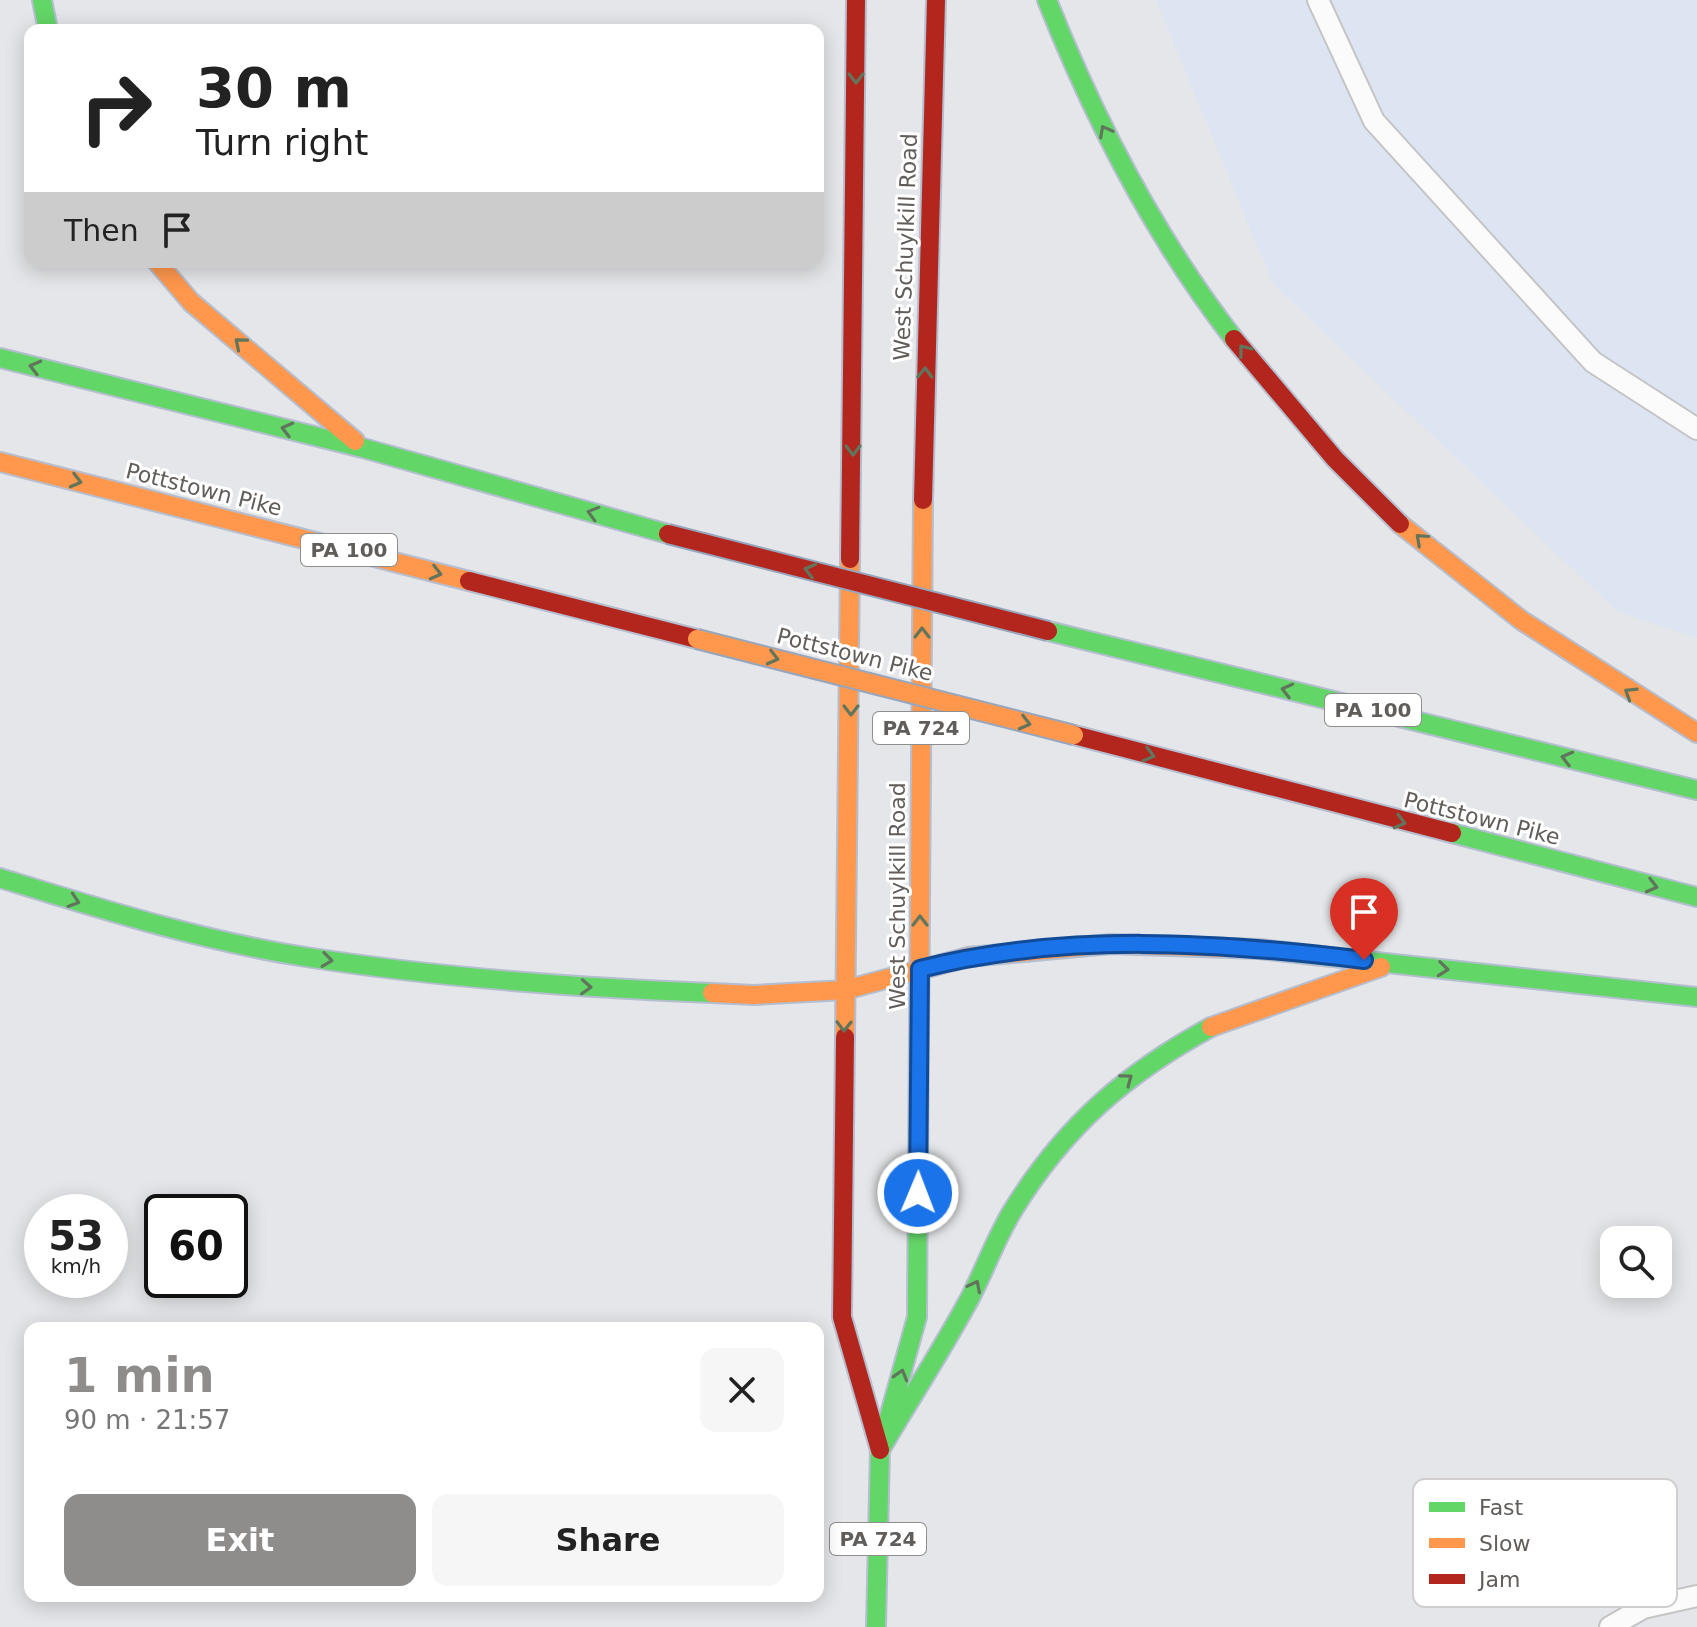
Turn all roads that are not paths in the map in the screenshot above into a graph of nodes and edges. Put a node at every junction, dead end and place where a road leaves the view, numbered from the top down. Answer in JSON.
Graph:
{"nodes":[{"id":1,"x":42,"y":0,"type":"edge"},
{"id":2,"x":856,"y":0,"type":"edge"},
{"id":3,"x":936,"y":0,"type":"edge"},
{"id":4,"x":1047,"y":0,"type":"edge"},
{"id":5,"x":1318,"y":0,"type":"edge"},
{"id":6,"x":47,"y":24,"type":"edge"},
{"id":7,"x":162,"y":268,"type":"edge"},
{"id":8,"x":0,"y":358,"type":"edge"},
{"id":9,"x":1697,"y":429,"type":"edge"},
{"id":10,"x":363,"y":448,"type":"junction"},
{"id":11,"x":0,"y":462,"type":"edge"},
{"id":12,"x":1697,"y":733,"type":"edge"},
{"id":13,"x":1697,"y":790,"type":"edge"},
{"id":14,"x":0,"y":878,"type":"edge"},
{"id":15,"x":1697,"y":897,"type":"edge"},
{"id":16,"x":1392,"y":963,"type":"junction"},
{"id":17,"x":920,"y":969,"type":"junction"},
{"id":18,"x":845,"y":990,"type":"junction"},
{"id":19,"x":1697,"y":997,"type":"edge"},
{"id":20,"x":880,"y":1450,"type":"junction"},
{"id":21,"x":1697,"y":1596,"type":"edge"},
{"id":22,"x":1677,"y":1600,"type":"edge"},
{"id":23,"x":1648,"y":1607,"type":"edge"},
{"id":24,"x":876,"y":1627,"type":"edge"},
{"id":25,"x":1610,"y":1627,"type":"edge"}],
"edges":[{"from":1,"to":6,"type":"main road"},
{"from":2,"to":18,"type":"main road","name":"West Schuylkill Road","number":"PA 724","one_way":true},
{"from":17,"to":3,"type":"main road","name":"West Schuylkill Road","number":"PA 724","one_way":true},
{"from":12,"to":4,"type":"main road","one_way":true},
{"from":5,"to":9,"type":"lane"},
{"from":10,"to":7,"type":"main road","one_way":true},
{"from":10,"to":8,"type":"main road","number":"PA 100","one_way":true},
{"from":13,"to":10,"type":"main road","number":"PA 100","one_way":true,"bridge":true},
{"from":11,"to":15,"type":"main road","name":"Pottstown Pike","number":"PA 100","one_way":true,"bridge":true},
{"from":14,"to":18,"type":"main road","one_way":true},
{"from":16,"to":17,"type":"main road"},
{"from":16,"to":19,"type":"main road","one_way":true},
{"from":20,"to":16,"type":"main road","one_way":true},
{"from":17,"to":18,"type":"main road"},
{"from":20,"to":17,"type":"main road","name":"West Schuylkill Road","number":"PA 724","one_way":true},
{"from":18,"to":20,"type":"main road","name":"West Schuylkill Road","number":"PA 724","one_way":true},
{"from":20,"to":24,"type":"main road","name":"West Schuylkill Road","number":"PA 724"},
{"from":21,"to":22,"type":"lane"},
{"from":23,"to":25,"type":"lane"}]}
